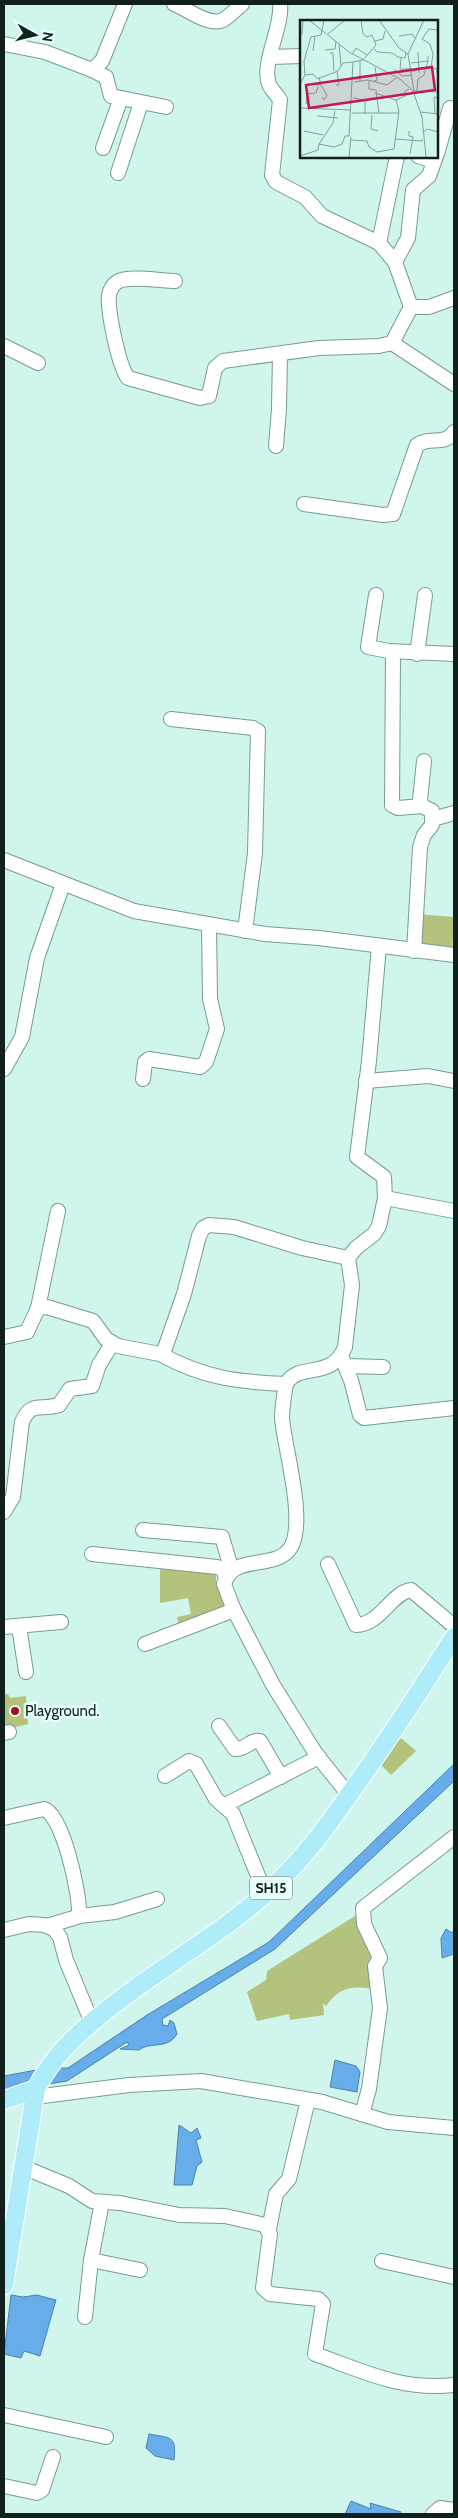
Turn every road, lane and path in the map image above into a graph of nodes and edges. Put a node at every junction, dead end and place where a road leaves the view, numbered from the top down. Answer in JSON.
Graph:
{"nodes":[{"id":1,"x":125,"y":4,"type":"edge"},
{"id":2,"x":174,"y":4,"type":"edge"},
{"id":3,"x":242,"y":4,"type":"edge"},
{"id":4,"x":280,"y":4,"type":"edge"},
{"id":5,"x":4,"y":44,"type":"edge"},
{"id":6,"x":300,"y":56,"type":"edge"},
{"id":7,"x":270,"y":57,"type":"junction"},
{"id":8,"x":92,"y":70,"type":"junction"},
{"id":9,"x":121,"y":98,"type":"junction"},
{"id":10,"x":141,"y":103,"type":"junction"},
{"id":11,"x":166,"y":107,"type":"dead end"},
{"id":12,"x":450,"y":108,"type":"dead end"},
{"id":13,"x":103,"y":148,"type":"dead end"},
{"id":14,"x":438,"y":149,"type":"edge"},
{"id":15,"x":397,"y":158,"type":"edge"},
{"id":16,"x":435,"y":158,"type":"edge"},
{"id":17,"x":118,"y":173,"type":"dead end"},
{"id":18,"x":379,"y":243,"type":"junction"},
{"id":19,"x":395,"y":262,"type":"junction"},
{"id":20,"x":175,"y":281,"type":"dead end"},
{"id":21,"x":454,"y":298,"type":"edge"},
{"id":22,"x":411,"y":307,"type":"junction"},
{"id":23,"x":392,"y":343,"type":"junction"},
{"id":24,"x":4,"y":346,"type":"edge"},
{"id":25,"x":280,"y":354,"type":"junction"},
{"id":26,"x":38,"y":363,"type":"dead end"},
{"id":27,"x":454,"y":384,"type":"edge"},
{"id":28,"x":454,"y":432,"type":"edge"},
{"id":29,"x":276,"y":446,"type":"dead end"},
{"id":30,"x":304,"y":504,"type":"dead end"},
{"id":31,"x":376,"y":595,"type":"dead end"},
{"id":32,"x":424,"y":595,"type":"dead end"},
{"id":33,"x":393,"y":652,"type":"junction"},
{"id":34,"x":417,"y":654,"type":"junction"},
{"id":35,"x":454,"y":654,"type":"edge"},
{"id":36,"x":171,"y":718,"type":"dead end"},
{"id":37,"x":424,"y":761,"type":"dead end"},
{"id":38,"x":422,"y":806,"type":"junction"},
{"id":39,"x":454,"y":813,"type":"edge"},
{"id":40,"x":433,"y":819,"type":"junction"},
{"id":41,"x":4,"y":860,"type":"edge"},
{"id":42,"x":63,"y":884,"type":"junction"},
{"id":43,"x":209,"y":926,"type":"junction"},
{"id":44,"x":245,"y":931,"type":"junction"},
{"id":45,"x":380,"y":946,"type":"junction"},
{"id":46,"x":414,"y":951,"type":"junction"},
{"id":47,"x":454,"y":956,"type":"edge"},
{"id":48,"x":4,"y":1069,"type":"edge"},
{"id":49,"x":143,"y":1079,"type":"dead end"},
{"id":50,"x":366,"y":1081,"type":"junction"},
{"id":51,"x":454,"y":1081,"type":"edge"},
{"id":52,"x":385,"y":1198,"type":"junction"},
{"id":53,"x":58,"y":1211,"type":"dead end"},
{"id":54,"x":454,"y":1211,"type":"edge"},
{"id":55,"x":348,"y":1258,"type":"junction"},
{"id":56,"x":38,"y":1308,"type":"junction"},
{"id":57,"x":4,"y":1337,"type":"edge"},
{"id":58,"x":112,"y":1344,"type":"junction"},
{"id":59,"x":160,"y":1354,"type":"junction"},
{"id":60,"x":344,"y":1361,"type":"junction"},
{"id":61,"x":383,"y":1367,"type":"dead end"},
{"id":62,"x":286,"y":1384,"type":"junction"},
{"id":63,"x":454,"y":1408,"type":"edge"},
{"id":64,"x":4,"y":1512,"type":"edge"},
{"id":65,"x":143,"y":1530,"type":"dead end"},
{"id":66,"x":92,"y":1554,"type":"dead end"},
{"id":67,"x":328,"y":1564,"type":"dead end"},
{"id":68,"x":229,"y":1575,"type":"junction"},
{"id":69,"x":234,"y":1610,"type":"junction"},
{"id":70,"x":61,"y":1622,"type":"dead end"},
{"id":71,"x":19,"y":1626,"type":"junction"},
{"id":72,"x":454,"y":1626,"type":"edge"},
{"id":73,"x":4,"y":1627,"type":"edge"},
{"id":74,"x":454,"y":1637,"type":"edge"},
{"id":75,"x":145,"y":1644,"type":"dead end"},
{"id":76,"x":26,"y":1672,"type":"dead end"},
{"id":77,"x":219,"y":1726,"type":"dead end"},
{"id":78,"x":318,"y":1757,"type":"junction"},
{"id":79,"x":165,"y":1776,"type":"dead end"},
{"id":80,"x":281,"y":1777,"type":"junction"},
{"id":81,"x":349,"y":1795,"type":"junction"},
{"id":82,"x":225,"y":1806,"type":"junction"},
{"id":83,"x":4,"y":1818,"type":"edge"},
{"id":84,"x":454,"y":1837,"type":"edge"},
{"id":85,"x":266,"y":1893,"type":"junction"},
{"id":86,"x":157,"y":1899,"type":"dead end"},
{"id":87,"x":79,"y":1916,"type":"junction"},
{"id":88,"x":47,"y":1926,"type":"junction"},
{"id":89,"x":4,"y":1930,"type":"edge"},
{"id":90,"x":92,"y":2023,"type":"junction"},
{"id":91,"x":35,"y":2093,"type":"junction"},
{"id":92,"x":4,"y":2100,"type":"edge"},
{"id":93,"x":308,"y":2100,"type":"junction"},
{"id":94,"x":362,"y":2114,"type":"junction"},
{"id":95,"x":454,"y":2128,"type":"edge"},
{"id":96,"x":23,"y":2167,"type":"junction"},
{"id":97,"x":102,"y":2202,"type":"junction"},
{"id":98,"x":269,"y":2229,"type":"junction"},
{"id":99,"x":91,"y":2260,"type":"junction"},
{"id":100,"x":382,"y":2261,"type":"dead end"},
{"id":101,"x":140,"y":2270,"type":"dead end"},
{"id":102,"x":454,"y":2276,"type":"edge"},
{"id":103,"x":4,"y":2285,"type":"edge"},
{"id":104,"x":85,"y":2317,"type":"dead end"},
{"id":105,"x":454,"y":2385,"type":"edge"},
{"id":106,"x":4,"y":2415,"type":"edge"},
{"id":107,"x":106,"y":2437,"type":"dead end"},
{"id":108,"x":53,"y":2457,"type":"dead end"},
{"id":109,"x":4,"y":2486,"type":"edge"},
{"id":110,"x":454,"y":2510,"type":"edge"},
{"id":111,"x":434,"y":2514,"type":"edge"}],
"edges":[{"from":1,"to":8,"type":"street"},
{"from":2,"to":3,"type":"street"},
{"from":4,"to":7,"type":"street"},
{"from":5,"to":8,"type":"street"},
{"from":6,"to":7,"type":"street"},
{"from":7,"to":18,"type":"street"},
{"from":8,"to":9,"type":"street"},
{"from":9,"to":10,"type":"street"},
{"from":9,"to":13,"type":"street"},
{"from":10,"to":11,"type":"street"},
{"from":10,"to":17,"type":"street"},
{"from":12,"to":14,"type":"street"},
{"from":15,"to":18,"type":"street"},
{"from":16,"to":19,"type":"street"},
{"from":18,"to":19,"type":"street"},
{"from":19,"to":22,"type":"street"},
{"from":20,"to":25,"type":"street"},
{"from":21,"to":22,"type":"street"},
{"from":22,"to":23,"type":"street"},
{"from":23,"to":25,"type":"street"},
{"from":23,"to":27,"type":"street"},
{"from":24,"to":26,"type":"street"},
{"from":25,"to":29,"type":"street"},
{"from":28,"to":30,"type":"street"},
{"from":31,"to":33,"type":"street"},
{"from":32,"to":34,"type":"street"},
{"from":33,"to":34,"type":"street"},
{"from":33,"to":38,"type":"street"},
{"from":34,"to":35,"type":"street"},
{"from":36,"to":44,"type":"street"},
{"from":37,"to":38,"type":"street"},
{"from":38,"to":40,"type":"street"},
{"from":39,"to":40,"type":"street"},
{"from":40,"to":46,"type":"street"},
{"from":41,"to":42,"type":"street"},
{"from":42,"to":43,"type":"street"},
{"from":42,"to":48,"type":"street"},
{"from":43,"to":44,"type":"street"},
{"from":43,"to":49,"type":"street"},
{"from":44,"to":45,"type":"street"},
{"from":45,"to":46,"type":"street"},
{"from":45,"to":50,"type":"street"},
{"from":46,"to":47,"type":"street"},
{"from":50,"to":51,"type":"street"},
{"from":50,"to":52,"type":"street"},
{"from":52,"to":54,"type":"street"},
{"from":52,"to":55,"type":"street"},
{"from":53,"to":56,"type":"street"},
{"from":55,"to":59,"type":"street"},
{"from":55,"to":60,"type":"street"},
{"from":56,"to":57,"type":"street"},
{"from":56,"to":58,"type":"street"},
{"from":58,"to":59,"type":"street"},
{"from":58,"to":64,"type":"street"},
{"from":59,"to":62,"type":"street"},
{"from":60,"to":61,"type":"street"},
{"from":60,"to":62,"type":"street"},
{"from":60,"to":63,"type":"street"},
{"from":62,"to":68,"type":"street"},
{"from":65,"to":68,"type":"street"},
{"from":66,"to":68,"type":"street"},
{"from":67,"to":72,"type":"street"},
{"from":68,"to":69,"type":"street"},
{"from":69,"to":75,"type":"street"},
{"from":69,"to":78,"type":"street"},
{"from":70,"to":71,"type":"street"},
{"from":71,"to":73,"type":"street"},
{"from":71,"to":76,"type":"street"},
{"from":74,"to":81,"type":"main road","number":"SH15"},
{"from":77,"to":80,"type":"street"},
{"from":78,"to":80,"type":"street"},
{"from":78,"to":81,"type":"street"},
{"from":79,"to":82,"type":"street"},
{"from":80,"to":82,"type":"street"},
{"from":81,"to":85,"type":"main road","number":"SH15"},
{"from":82,"to":85,"type":"street"},
{"from":83,"to":87,"type":"street"},
{"from":84,"to":94,"type":"street"},
{"from":85,"to":90,"type":"main road","number":"SH15"},
{"from":86,"to":87,"type":"street"},
{"from":87,"to":88,"type":"street"},
{"from":88,"to":89,"type":"street"},
{"from":88,"to":90,"type":"street"},
{"from":90,"to":91,"type":"main road","number":"SH15"},
{"from":91,"to":92,"type":"main road"},
{"from":91,"to":93,"type":"street"},
{"from":91,"to":96,"type":"main road"},
{"from":93,"to":94,"type":"street"},
{"from":93,"to":98,"type":"street"},
{"from":94,"to":95,"type":"street"},
{"from":96,"to":97,"type":"street"},
{"from":96,"to":103,"type":"main road"},
{"from":97,"to":98,"type":"street"},
{"from":97,"to":99,"type":"street"},
{"from":98,"to":105,"type":"street"},
{"from":99,"to":101,"type":"street"},
{"from":99,"to":104,"type":"street"},
{"from":100,"to":102,"type":"street"},
{"from":106,"to":107,"type":"street"},
{"from":108,"to":109,"type":"street"},
{"from":110,"to":111,"type":"street"}]}
